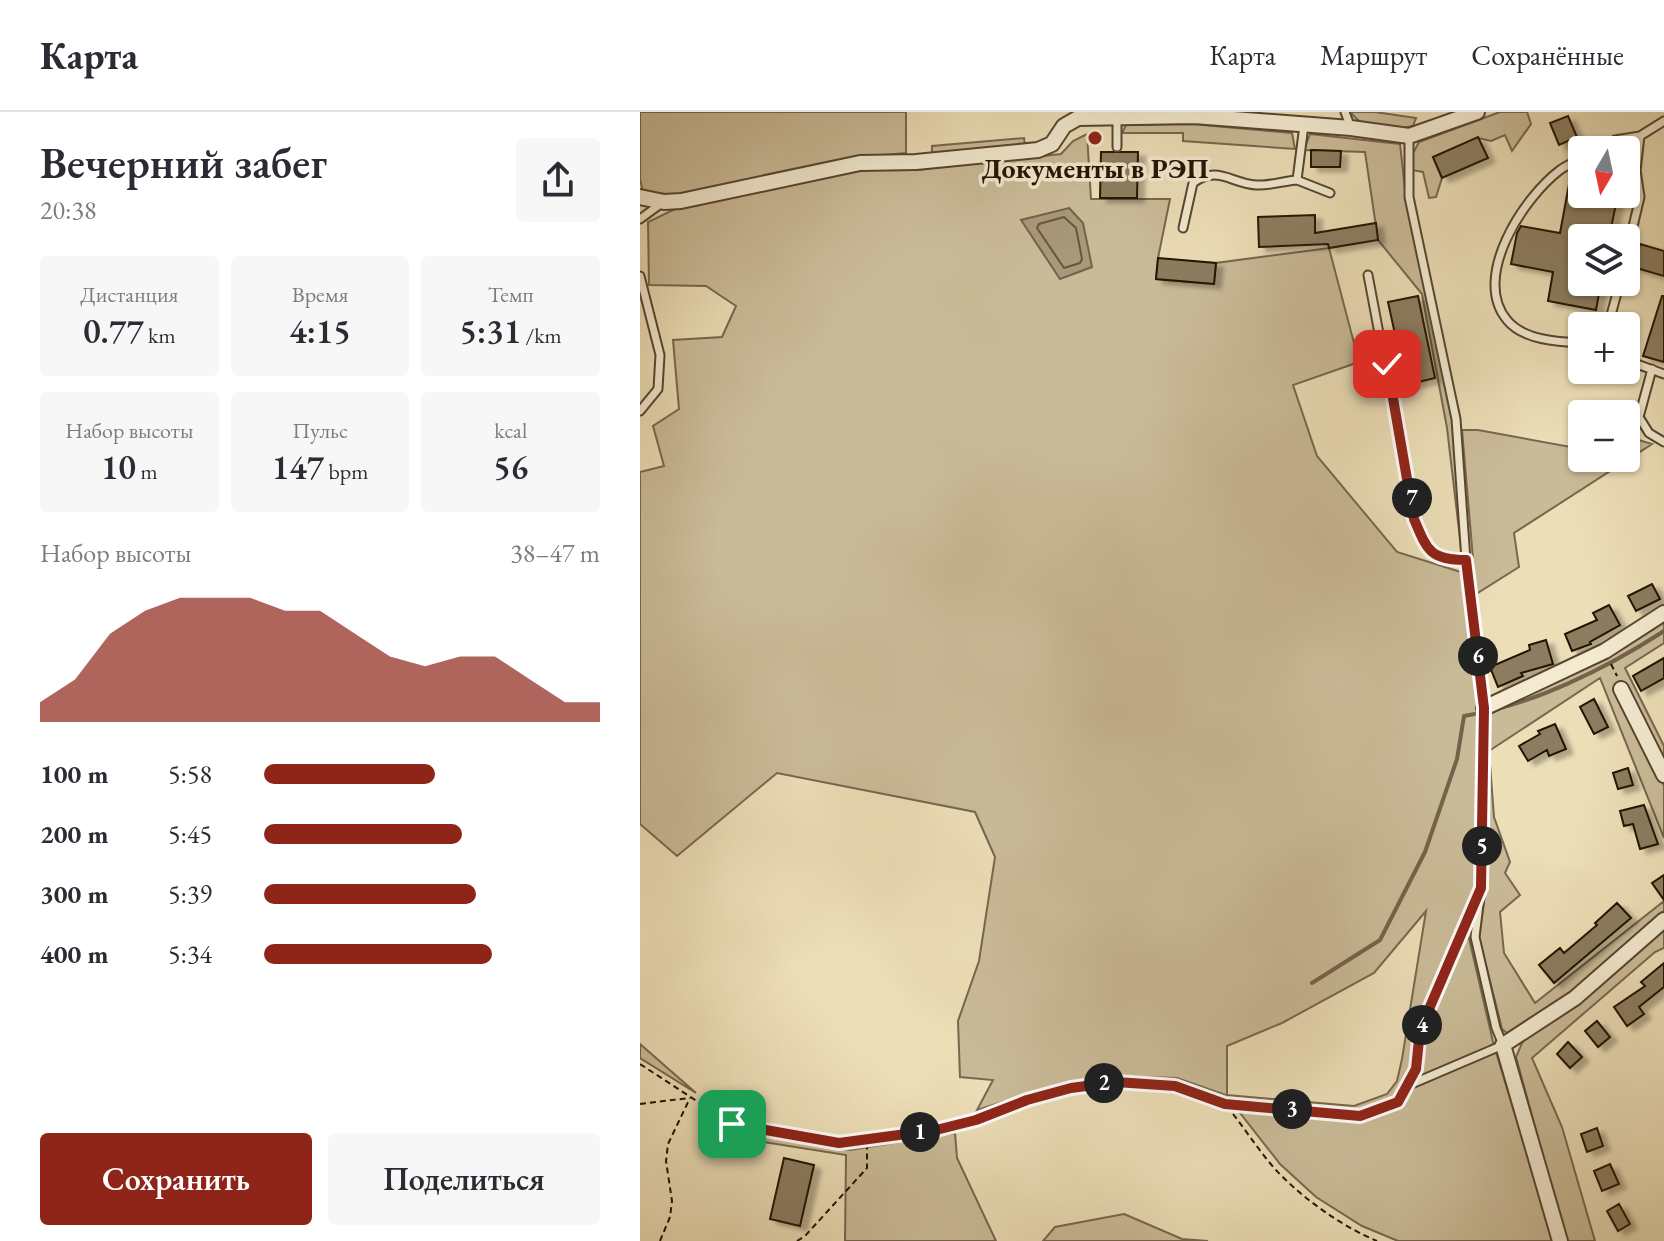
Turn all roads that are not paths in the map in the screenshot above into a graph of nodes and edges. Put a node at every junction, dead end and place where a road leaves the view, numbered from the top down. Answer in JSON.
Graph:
{"nodes":[{"id":1,"x":1345,"y":112,"type":"edge"},
{"id":2,"x":1477,"y":112,"type":"edge"},
{"id":3,"x":1117,"y":118,"type":"junction"},
{"id":4,"x":1664,"y":121,"type":"edge"},
{"id":5,"x":1304,"y":125,"type":"junction"},
{"id":6,"x":1351,"y":128,"type":"junction"},
{"id":7,"x":1409,"y":136,"type":"junction"},
{"id":8,"x":1640,"y":136,"type":"edge"},
{"id":9,"x":1117,"y":147,"type":"dead end"},
{"id":10,"x":1568,"y":165,"type":"edge"},
{"id":11,"x":1297,"y":180,"type":"junction"},
{"id":12,"x":1330,"y":193,"type":"dead end"},
{"id":13,"x":640,"y":197,"type":"edge"},
{"id":14,"x":664,"y":202,"type":"junction"},
{"id":15,"x":640,"y":219,"type":"edge"},
{"id":16,"x":1183,"y":228,"type":"dead end"},
{"id":17,"x":1368,"y":275,"type":"dead end"},
{"id":18,"x":640,"y":276,"type":"edge"},
{"id":19,"x":1568,"y":341,"type":"edge"},
{"id":20,"x":1640,"y":365,"type":"edge"},
{"id":21,"x":1652,"y":369,"type":"junction"},
{"id":22,"x":1664,"y":374,"type":"edge"},
{"id":23,"x":640,"y":411,"type":"edge"},
{"id":24,"x":1664,"y":442,"type":"edge"},
{"id":25,"x":1466,"y":560,"type":"junction"},
{"id":26,"x":1664,"y":613,"type":"edge"},
{"id":27,"x":1621,"y":689,"type":"dead end"},
{"id":28,"x":1484,"y":708,"type":"junction"},
{"id":29,"x":1664,"y":775,"type":"edge"},
{"id":30,"x":1481,"y":888,"type":"junction"},
{"id":31,"x":1664,"y":920,"type":"edge"},
{"id":32,"x":1503,"y":1045,"type":"junction"},
{"id":33,"x":1407,"y":1086,"type":"junction"},
{"id":34,"x":1225,"y":1104,"type":"road end"},
{"id":35,"x":1560,"y":1241,"type":"edge"}],
"edges":[{"from":1,"to":6,"type":"lane"},
{"from":2,"to":7,"type":"street"},
{"from":3,"to":5,"type":"street"},
{"from":3,"to":9,"type":"lane"},
{"from":3,"to":14,"type":"street"},
{"from":4,"to":8,"type":"lane"},
{"from":5,"to":6,"type":"street"},
{"from":5,"to":11,"type":"lane"},
{"from":6,"to":7,"type":"street"},
{"from":7,"to":25,"type":"lane"},
{"from":10,"to":19,"type":"lane"},
{"from":11,"to":12,"type":"lane"},
{"from":11,"to":16,"type":"lane"},
{"from":13,"to":14,"type":"street"},
{"from":14,"to":15,"type":"lane"},
{"from":17,"to":25,"type":"lane"},
{"from":18,"to":23,"type":"lane"},
{"from":20,"to":21,"type":"lane"},
{"from":21,"to":22,"type":"lane"},
{"from":21,"to":24,"type":"lane"},
{"from":25,"to":28,"type":"lane"},
{"from":26,"to":28,"type":"street"},
{"from":27,"to":29,"type":"street"},
{"from":28,"to":30,"type":"lane"},
{"from":30,"to":32,"type":"lane"},
{"from":30,"to":33,"type":"lane"},
{"from":31,"to":32,"type":"street"},
{"from":32,"to":33,"type":"lane"},
{"from":32,"to":35,"type":"street"},
{"from":33,"to":34,"type":"lane"}]}
